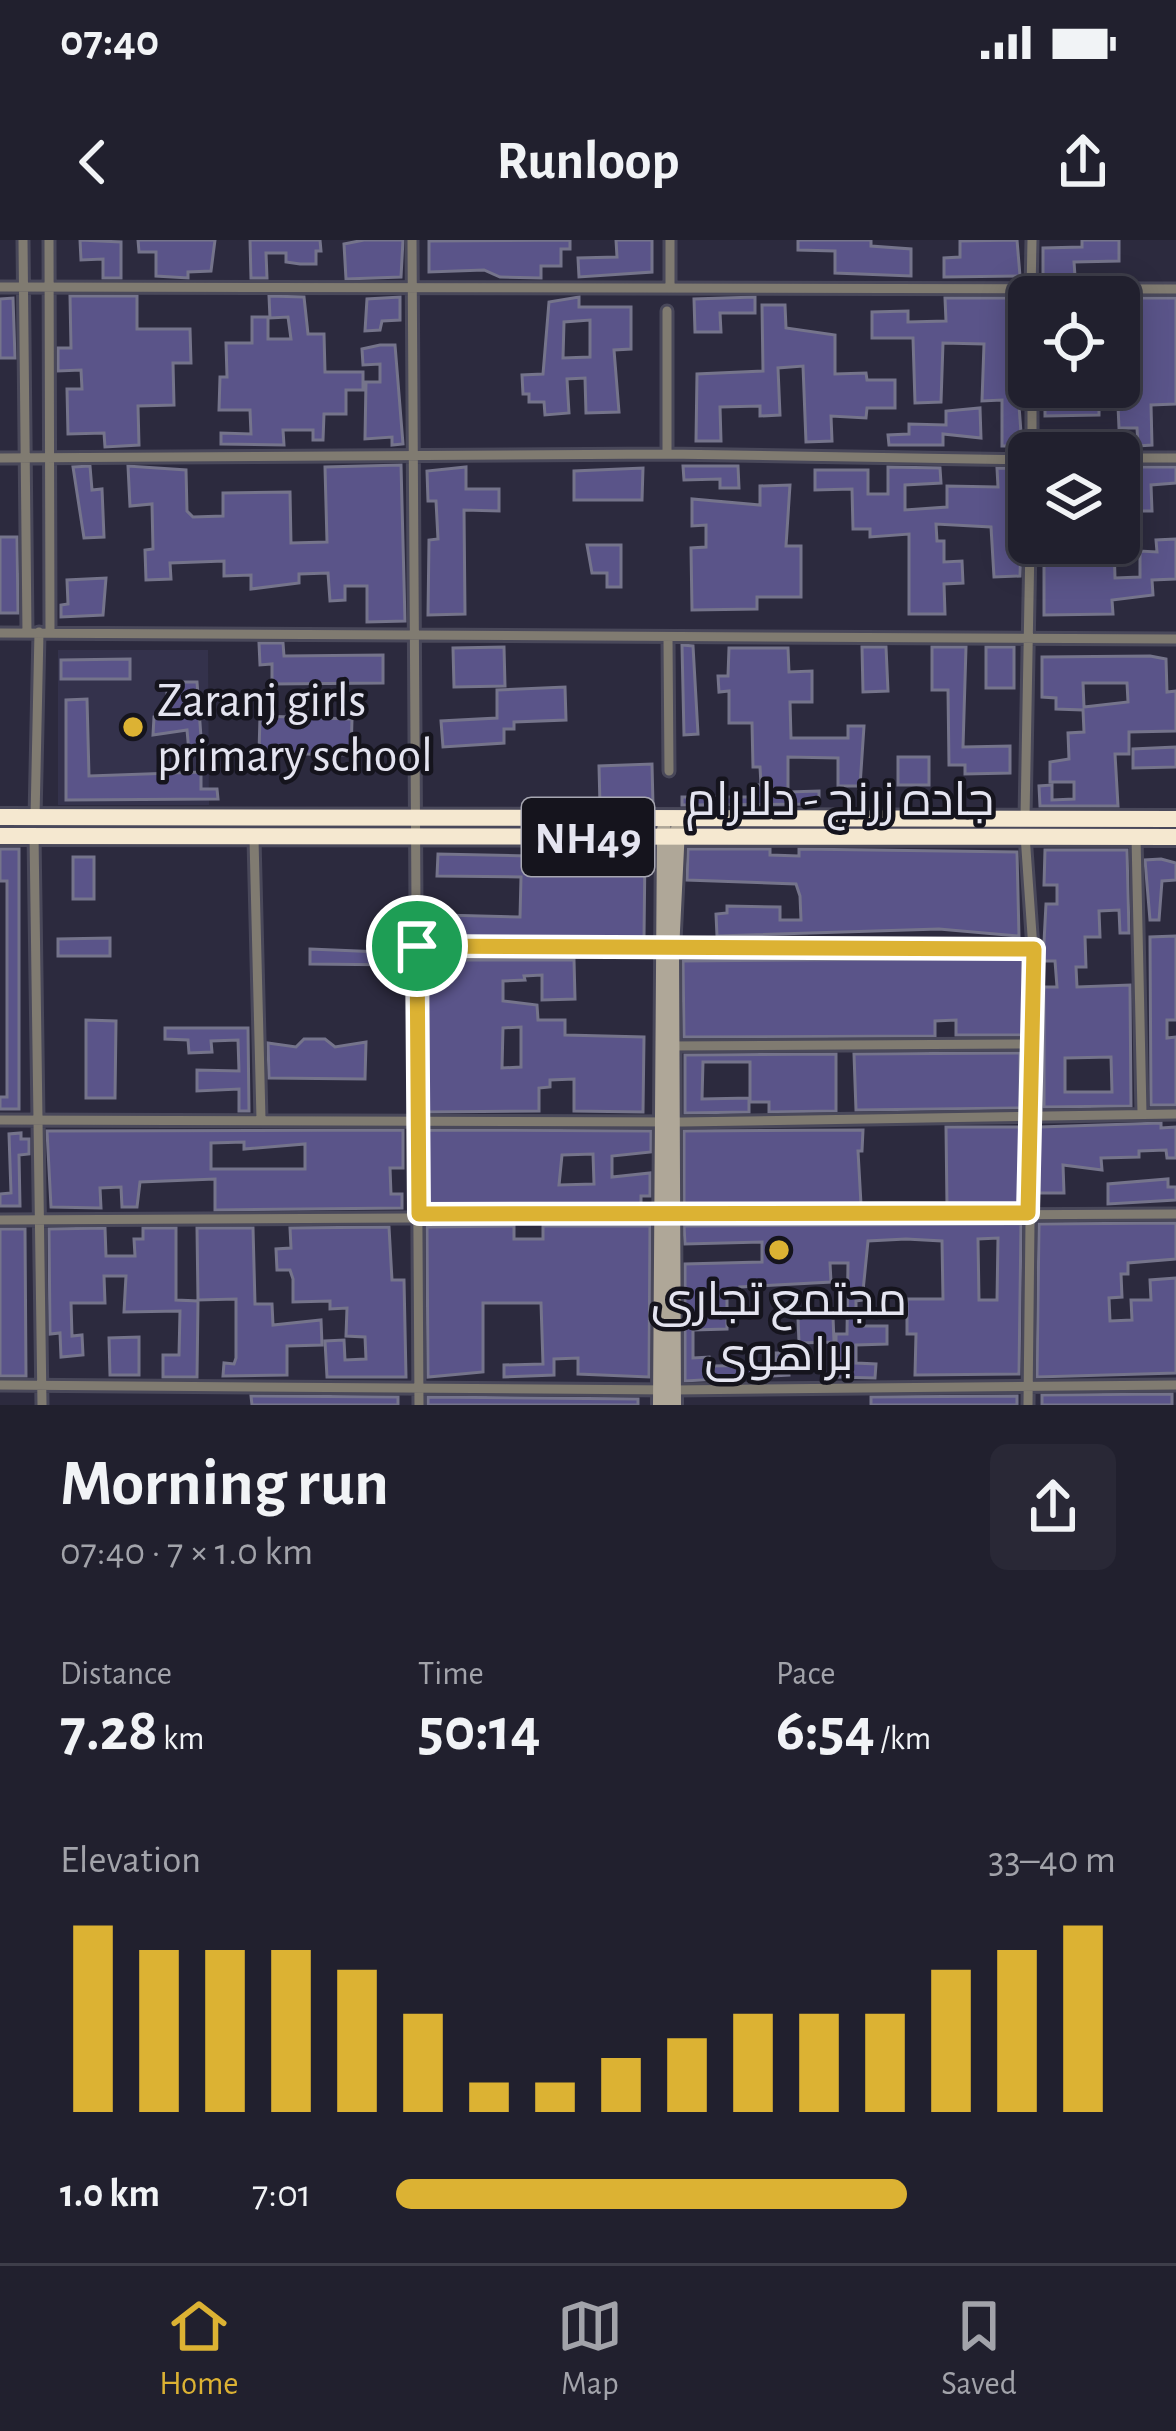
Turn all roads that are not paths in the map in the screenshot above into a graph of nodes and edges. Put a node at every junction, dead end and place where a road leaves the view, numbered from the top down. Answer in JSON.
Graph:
{"nodes":[{"id":1,"x":23,"y":240,"type":"edge"},
{"id":2,"x":49,"y":240,"type":"edge"},
{"id":3,"x":412,"y":240,"type":"edge"},
{"id":4,"x":670,"y":240,"type":"edge"},
{"id":5,"x":1032,"y":240,"type":"edge"},
{"id":6,"x":1031,"y":276,"type":"edge"},
{"id":7,"x":49,"y":284,"type":"junction"},
{"id":8,"x":670,"y":285,"type":"junction"},
{"id":9,"x":0,"y":286,"type":"edge"},
{"id":10,"x":23,"y":286,"type":"junction"},
{"id":11,"x":412,"y":288,"type":"junction"},
{"id":12,"x":1176,"y":290,"type":"edge"},
{"id":13,"x":1140,"y":291,"type":"edge"},
{"id":14,"x":1008,"y":293,"type":"edge"},
{"id":15,"x":667,"y":310,"type":"dead end"},
{"id":16,"x":667,"y":454,"type":"junction"},
{"id":17,"x":415,"y":455,"type":"junction"},
{"id":18,"x":1008,"y":456,"type":"edge"},
{"id":19,"x":27,"y":457,"type":"junction"},
{"id":20,"x":50,"y":457,"type":"junction"},
{"id":21,"x":0,"y":458,"type":"edge"},
{"id":22,"x":1140,"y":458,"type":"edge"},
{"id":23,"x":1176,"y":458,"type":"edge"},
{"id":24,"x":1029,"y":564,"type":"edge"},
{"id":25,"x":39,"y":632,"type":"junction"},
{"id":26,"x":0,"y":633,"type":"edge"},
{"id":27,"x":416,"y":637,"type":"junction"},
{"id":28,"x":1026,"y":637,"type":"junction"},
{"id":29,"x":668,"y":638,"type":"junction"},
{"id":30,"x":1176,"y":639,"type":"edge"},
{"id":31,"x":669,"y":771,"type":"dead end"},
{"id":32,"x":0,"y":817,"type":"edge"},
{"id":33,"x":412,"y":818,"type":"junction"},
{"id":34,"x":1025,"y":818,"type":"junction"},
{"id":35,"x":1176,"y":819,"type":"edge"},
{"id":36,"x":35,"y":826,"type":"junction"},
{"id":37,"x":671,"y":828,"type":"junction"},
{"id":38,"x":0,"y":836,"type":"edge"},
{"id":39,"x":1025,"y":837,"type":"junction"},
{"id":40,"x":1136,"y":837,"type":"junction"},
{"id":41,"x":1176,"y":837,"type":"edge"},
{"id":42,"x":412,"y":838,"type":"junction"},
{"id":43,"x":254,"y":839,"type":"junction"},
{"id":44,"x":417,"y":946,"type":"junction"},
{"id":45,"x":1034,"y":949,"type":"junction"},
{"id":46,"x":667,"y":951,"type":"junction"},
{"id":47,"x":1031,"y":1044,"type":"junction"},
{"id":48,"x":669,"y":1046,"type":"junction"},
{"id":49,"x":1142,"y":1113,"type":"junction"},
{"id":50,"x":1176,"y":1114,"type":"edge"},
{"id":51,"x":1029,"y":1117,"type":"junction"},
{"id":52,"x":261,"y":1119,"type":"junction"},
{"id":53,"x":417,"y":1119,"type":"junction"},
{"id":54,"x":0,"y":1120,"type":"edge"},
{"id":55,"x":37,"y":1120,"type":"junction"},
{"id":56,"x":668,"y":1120,"type":"junction"},
{"id":57,"x":1028,"y":1213,"type":"junction"},
{"id":58,"x":419,"y":1214,"type":"junction"},
{"id":59,"x":666,"y":1214,"type":"junction"},
{"id":60,"x":1176,"y":1214,"type":"edge"},
{"id":61,"x":41,"y":1218,"type":"junction"},
{"id":62,"x":0,"y":1220,"type":"edge"},
{"id":63,"x":0,"y":1384,"type":"edge"},
{"id":64,"x":42,"y":1384,"type":"junction"},
{"id":65,"x":1028,"y":1384,"type":"junction"},
{"id":66,"x":1176,"y":1384,"type":"edge"},
{"id":67,"x":419,"y":1388,"type":"junction"},
{"id":68,"x":667,"y":1398,"type":"edge"},
{"id":69,"x":42,"y":1405,"type":"edge"},
{"id":70,"x":419,"y":1405,"type":"edge"},
{"id":71,"x":1028,"y":1405,"type":"edge"}],
"edges":[{"from":1,"to":10,"type":"street"},
{"from":2,"to":7,"type":"street"},
{"from":3,"to":11,"type":"street"},
{"from":4,"to":8,"type":"street"},
{"from":5,"to":6,"type":"street"},
{"from":7,"to":10,"type":"street"},
{"from":7,"to":11,"type":"street"},
{"from":7,"to":20,"type":"street"},
{"from":8,"to":11,"type":"street"},
{"from":8,"to":14,"type":"street"},
{"from":9,"to":10,"type":"street"},
{"from":10,"to":19,"type":"street"},
{"from":11,"to":17,"type":"street"},
{"from":12,"to":13,"type":"street"},
{"from":15,"to":16,"type":"street"},
{"from":16,"to":17,"type":"street"},
{"from":16,"to":18,"type":"street"},
{"from":17,"to":20,"type":"street"},
{"from":17,"to":27,"type":"street"},
{"from":19,"to":20,"type":"street"},
{"from":19,"to":21,"type":"street"},
{"from":19,"to":25,"type":"street"},
{"from":20,"to":25,"type":"street"},
{"from":22,"to":23,"type":"street"},
{"from":24,"to":28,"type":"street"},
{"from":25,"to":26,"type":"street"},
{"from":25,"to":27,"type":"street"},
{"from":25,"to":36,"type":"street"},
{"from":27,"to":29,"type":"street"},
{"from":27,"to":33,"type":"street"},
{"from":28,"to":29,"type":"street"},
{"from":28,"to":30,"type":"street"},
{"from":28,"to":34,"type":"street"},
{"from":29,"to":31,"type":"street"},
{"from":32,"to":36,"type":"highway","name":"جاده زرنج - دلارام","number":"NH49"},
{"from":33,"to":36,"type":"highway","name":"جاده زرنج - دلارام","number":"NH49"},
{"from":33,"to":37,"type":"highway","name":"جاده زرنج - دلارام","number":"NH49"},
{"from":33,"to":42,"type":"street"},
{"from":34,"to":35,"type":"highway","name":"جاده زرنج - دلارام","number":"NH49"},
{"from":34,"to":37,"type":"highway","name":"جاده زرنج - دلارام","number":"NH49"},
{"from":34,"to":39,"type":"street"},
{"from":36,"to":38,"type":"highway","name":"جاده زرنج - دلارام","number":"NH49"},
{"from":36,"to":43,"type":"highway","name":"جاده زرنج - دلارام","number":"NH49"},
{"from":36,"to":55,"type":"street"},
{"from":37,"to":39,"type":"highway","name":"جاده زرنج - دلارام","number":"NH49"},
{"from":37,"to":42,"type":"highway","name":"جاده زرنج - دلارام","number":"NH49"},
{"from":37,"to":46,"type":"main road"},
{"from":39,"to":40,"type":"highway","name":"جاده زرنج - دلارام","number":"NH49"},
{"from":39,"to":45,"type":"street"},
{"from":40,"to":41,"type":"highway","name":"جاده زرنج - دلارام","number":"NH49"},
{"from":40,"to":49,"type":"street"},
{"from":42,"to":43,"type":"highway","name":"جاده زرنج - دلارام","number":"NH49"},
{"from":42,"to":44,"type":"street"},
{"from":43,"to":52,"type":"street"},
{"from":44,"to":46,"type":"street"},
{"from":44,"to":53,"type":"street"},
{"from":45,"to":46,"type":"street"},
{"from":45,"to":47,"type":"street"},
{"from":46,"to":48,"type":"main road"},
{"from":47,"to":48,"type":"street"},
{"from":47,"to":51,"type":"street"},
{"from":48,"to":56,"type":"main road"},
{"from":49,"to":50,"type":"street"},
{"from":49,"to":51,"type":"street"},
{"from":51,"to":56,"type":"street"},
{"from":51,"to":57,"type":"street"},
{"from":52,"to":53,"type":"street"},
{"from":52,"to":55,"type":"street"},
{"from":53,"to":56,"type":"street"},
{"from":53,"to":58,"type":"street"},
{"from":54,"to":55,"type":"street"},
{"from":55,"to":61,"type":"street"},
{"from":56,"to":59,"type":"main road"},
{"from":57,"to":59,"type":"street"},
{"from":57,"to":60,"type":"street"},
{"from":57,"to":65,"type":"street"},
{"from":58,"to":59,"type":"street"},
{"from":58,"to":61,"type":"street"},
{"from":58,"to":67,"type":"street"},
{"from":59,"to":68,"type":"main road"},
{"from":61,"to":62,"type":"street"},
{"from":61,"to":64,"type":"street"},
{"from":63,"to":64,"type":"street"},
{"from":64,"to":67,"type":"street"},
{"from":64,"to":69,"type":"street"},
{"from":65,"to":66,"type":"street"},
{"from":65,"to":68,"type":"street"},
{"from":65,"to":71,"type":"street"},
{"from":67,"to":68,"type":"street"},
{"from":67,"to":70,"type":"street"}]}
